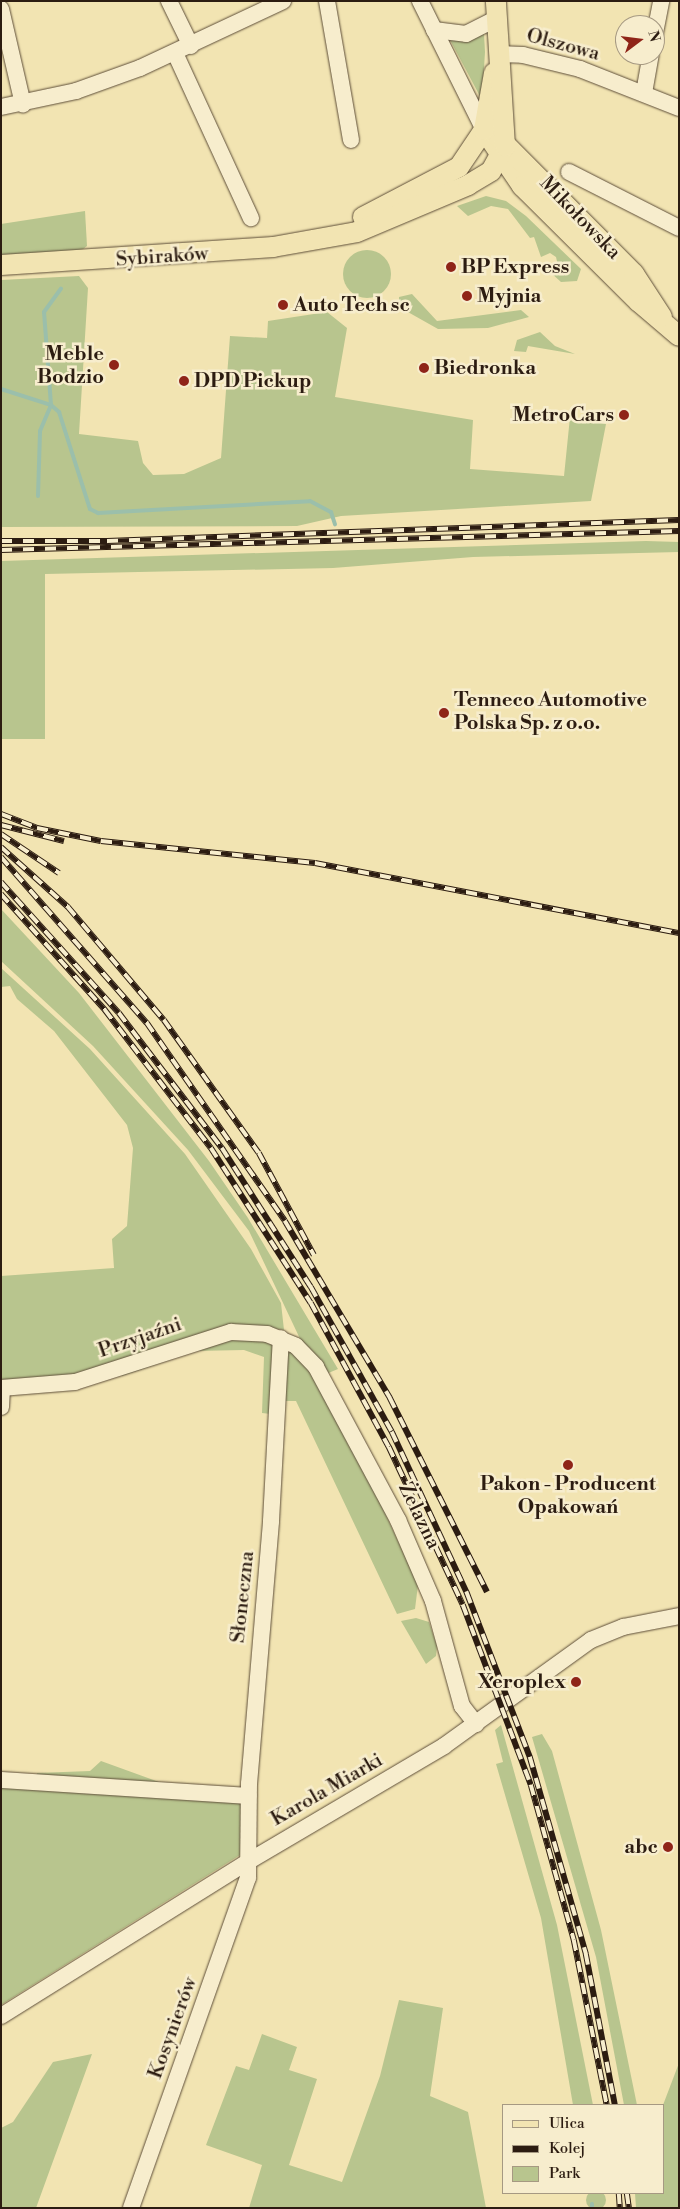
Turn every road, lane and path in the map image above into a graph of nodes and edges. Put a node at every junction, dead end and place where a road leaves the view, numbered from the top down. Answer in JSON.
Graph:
{"nodes":[{"id":1,"x":283,"y":1,"type":"edge"},
{"id":2,"x":327,"y":1,"type":"edge"},
{"id":3,"x":420,"y":1,"type":"edge"},
{"id":4,"x":661,"y":1,"type":"edge"},
{"id":5,"x":173,"y":5,"type":"edge"},
{"id":6,"x":1,"y":9,"type":"edge"},
{"id":7,"x":496,"y":10,"type":"edge"},
{"id":8,"x":658,"y":15,"type":"edge"},
{"id":9,"x":434,"y":30,"type":"junction"},
{"id":10,"x":191,"y":46,"type":"junction"},
{"id":11,"x":175,"y":54,"type":"junction"},
{"id":12,"x":498,"y":54,"type":"junction"},
{"id":13,"x":649,"y":65,"type":"edge"},
{"id":14,"x":644,"y":93,"type":"junction"},
{"id":15,"x":22,"y":104,"type":"junction"},
{"id":16,"x":1,"y":107,"type":"edge"},
{"id":17,"x":679,"y":108,"type":"edge"},
{"id":18,"x":484,"y":130,"type":"junction"},
{"id":19,"x":351,"y":140,"type":"dead end"},
{"id":20,"x":503,"y":150,"type":"junction"},
{"id":21,"x":569,"y":172,"type":"dead end"},
{"id":22,"x":251,"y":218,"type":"dead end"},
{"id":23,"x":679,"y":228,"type":"edge"},
{"id":24,"x":321,"y":237,"type":"junction"},
{"id":25,"x":1,"y":265,"type":"edge"},
{"id":26,"x":679,"y":336,"type":"edge"},
{"id":27,"x":285,"y":1340,"type":"junction"},
{"id":28,"x":2,"y":1388,"type":"edge"},
{"id":29,"x":1,"y":1407,"type":"edge"},
{"id":30,"x":679,"y":1616,"type":"edge"},
{"id":31,"x":476,"y":1724,"type":"junction"},
{"id":32,"x":1,"y":1780,"type":"edge"},
{"id":33,"x":248,"y":1796,"type":"junction"},
{"id":34,"x":249,"y":1861,"type":"junction"},
{"id":35,"x":1,"y":2016,"type":"edge"},
{"id":36,"x":130,"y":2208,"type":"edge"}],
"edges":[{"from":1,"to":10,"type":"street"},
{"from":2,"to":19,"type":"street"},
{"from":3,"to":9,"type":"street"},
{"from":4,"to":8,"type":"street"},
{"from":5,"to":10,"type":"street"},
{"from":6,"to":15,"type":"street"},
{"from":7,"to":9,"type":"street"},
{"from":7,"to":12,"type":"main road"},
{"from":9,"to":18,"type":"street"},
{"from":10,"to":11,"type":"street"},
{"from":11,"to":15,"type":"street"},
{"from":11,"to":22,"type":"street"},
{"from":12,"to":14,"type":"street","name":"Olszowa"},
{"from":12,"to":18,"type":"main road"},
{"from":12,"to":20,"type":"main road"},
{"from":13,"to":14,"type":"street"},
{"from":14,"to":17,"type":"street","name":"Olszowa"},
{"from":15,"to":16,"type":"street"},
{"from":18,"to":20,"type":"main road","name":"Mikołowska"},
{"from":18,"to":24,"type":"main road","name":"Sybiraków"},
{"from":20,"to":24,"type":"main road","name":"Sybiraków"},
{"from":20,"to":26,"type":"main road","name":"Mikołowska"},
{"from":21,"to":23,"type":"street"},
{"from":24,"to":25,"type":"main road","name":"Sybiraków"},
{"from":27,"to":28,"type":"street","name":"Przyjaźni"},
{"from":27,"to":31,"type":"street","name":"Żelazna"},
{"from":27,"to":33,"type":"street","name":"Słoneczna"},
{"from":28,"to":29,"type":"street","name":"Przyjaźni"},
{"from":30,"to":31,"type":"street","name":"Karola Miarki"},
{"from":31,"to":34,"type":"street","name":"Karola Miarki"},
{"from":32,"to":33,"type":"street"},
{"from":33,"to":34,"type":"street","name":"Słoneczna"},
{"from":34,"to":35,"type":"street","name":"Karola Miarki"},
{"from":34,"to":36,"type":"street","name":"Kosynierów"}]}
